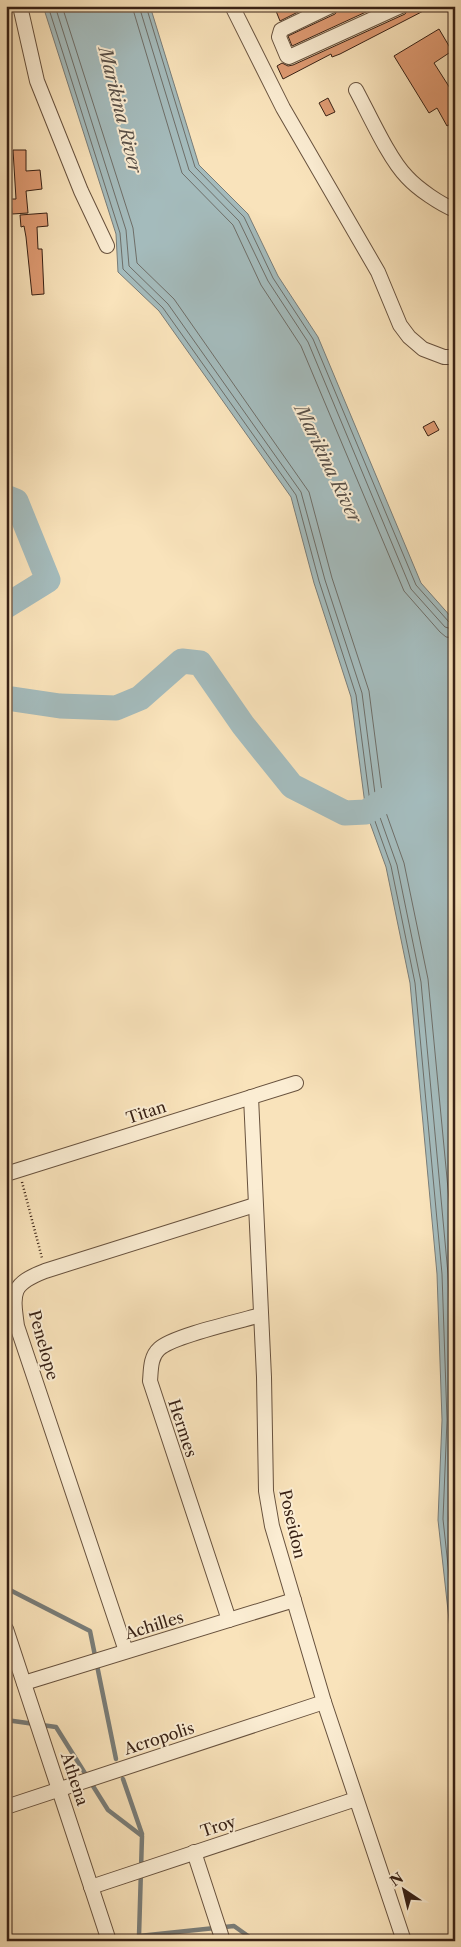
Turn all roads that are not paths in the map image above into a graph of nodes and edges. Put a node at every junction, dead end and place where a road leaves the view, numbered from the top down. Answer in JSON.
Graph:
{"nodes":[{"id":1,"x":20,"y":6,"type":"edge"},
{"id":2,"x":232,"y":6,"type":"edge"},
{"id":3,"x":331,"y":6,"type":"edge"},
{"id":4,"x":401,"y":6,"type":"edge"},
{"id":5,"x":356,"y":90,"type":"dead end"},
{"id":6,"x":455,"y":210,"type":"edge"},
{"id":7,"x":107,"y":246,"type":"dead end"},
{"id":8,"x":455,"y":357,"type":"edge"},
{"id":9,"x":296,"y":1083,"type":"dead end"},
{"id":10,"x":251,"y":1097,"type":"junction"},
{"id":11,"x":13,"y":1172,"type":"edge"},
{"id":12,"x":255,"y":1205,"type":"junction"},
{"id":13,"x":261,"y":1315,"type":"junction"},
{"id":14,"x":294,"y":1600,"type":"junction"},
{"id":15,"x":229,"y":1620,"type":"junction"},
{"id":16,"x":6,"y":1629,"type":"edge"},
{"id":17,"x":126,"y":1651,"type":"junction"},
{"id":18,"x":24,"y":1682,"type":"junction"},
{"id":19,"x":324,"y":1702,"type":"junction"},
{"id":20,"x":60,"y":1789,"type":"junction"},
{"id":21,"x":356,"y":1799,"type":"junction"},
{"id":22,"x":6,"y":1807,"type":"edge"},
{"id":23,"x":194,"y":1852,"type":"junction"},
{"id":24,"x":91,"y":1887,"type":"junction"},
{"id":25,"x":109,"y":1941,"type":"edge"},
{"id":26,"x":223,"y":1941,"type":"edge"},
{"id":27,"x":404,"y":1941,"type":"edge"}],
"edges":[{"from":1,"to":7,"type":"street"},
{"from":2,"to":8,"type":"street"},
{"from":3,"to":4,"type":"street"},
{"from":5,"to":6,"type":"street"},
{"from":9,"to":10,"type":"street","name":"Titan"},
{"from":10,"to":11,"type":"street","name":"Titan"},
{"from":10,"to":12,"type":"street","name":"Poseidon"},
{"from":12,"to":13,"type":"street","name":"Poseidon"},
{"from":12,"to":17,"type":"street","name":"Penelope"},
{"from":13,"to":14,"type":"street","name":"Poseidon"},
{"from":13,"to":15,"type":"street","name":"Hermes"},
{"from":14,"to":15,"type":"street","name":"Achilles"},
{"from":14,"to":19,"type":"street","name":"Poseidon"},
{"from":15,"to":17,"type":"street","name":"Achilles"},
{"from":16,"to":18,"type":"street","name":"Athena"},
{"from":17,"to":18,"type":"street","name":"Achilles"},
{"from":18,"to":20,"type":"street","name":"Athena"},
{"from":19,"to":20,"type":"street","name":"Acropolis"},
{"from":19,"to":21,"type":"street","name":"Poseidon"},
{"from":20,"to":22,"type":"street","name":"Acropolis"},
{"from":20,"to":24,"type":"street","name":"Athena"},
{"from":21,"to":23,"type":"street","name":"Troy"},
{"from":21,"to":27,"type":"street","name":"Poseidon"},
{"from":23,"to":24,"type":"street","name":"Troy"},
{"from":23,"to":26,"type":"street"},
{"from":24,"to":25,"type":"street","name":"Athena"}]}
